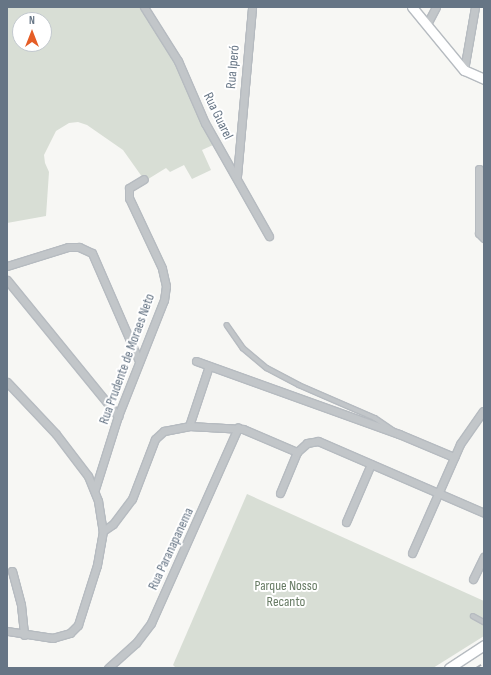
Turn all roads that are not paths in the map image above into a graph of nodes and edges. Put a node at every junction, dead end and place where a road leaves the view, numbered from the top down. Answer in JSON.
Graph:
{"nodes":[{"id":1,"x":144,"y":7,"type":"edge"},
{"id":2,"x":252,"y":7,"type":"edge"},
{"id":3,"x":412,"y":7,"type":"edge"},
{"id":4,"x":436,"y":7,"type":"edge"},
{"id":5,"x":475,"y":7,"type":"edge"},
{"id":6,"x":427,"y":24,"type":"junction"},
{"id":7,"x":464,"y":70,"type":"junction"},
{"id":8,"x":484,"y":79,"type":"edge"},
{"id":9,"x":479,"y":169,"type":"dead end"},
{"id":10,"x":237,"y":176,"type":"junction"},
{"id":11,"x":144,"y":179,"type":"dead end"},
{"id":12,"x":269,"y":236,"type":"dead end"},
{"id":13,"x":484,"y":238,"type":"edge"},
{"id":14,"x":7,"y":266,"type":"edge"},
{"id":15,"x":7,"y":280,"type":"edge"},
{"id":16,"x":227,"y":325,"type":"dead end"},
{"id":17,"x":139,"y":361,"type":"junction"},
{"id":18,"x":196,"y":361,"type":"dead end"},
{"id":19,"x":209,"y":366,"type":"junction"},
{"id":20,"x":7,"y":382,"type":"edge"},
{"id":21,"x":483,"y":411,"type":"edge"},
{"id":22,"x":118,"y":416,"type":"junction"},
{"id":23,"x":189,"y":426,"type":"junction"},
{"id":24,"x":238,"y":428,"type":"junction"},
{"id":25,"x":399,"y":434,"type":"junction"},
{"id":26,"x":297,"y":452,"type":"junction"},
{"id":27,"x":454,"y":457,"type":"junction"},
{"id":28,"x":371,"y":464,"type":"junction"},
{"id":29,"x":94,"y":489,"type":"junction"},
{"id":30,"x":280,"y":493,"type":"dead end"},
{"id":31,"x":438,"y":493,"type":"junction"},
{"id":32,"x":484,"y":513,"type":"edge"},
{"id":33,"x":346,"y":522,"type":"dead end"},
{"id":34,"x":103,"y":531,"type":"junction"},
{"id":35,"x":412,"y":554,"type":"dead end"},
{"id":36,"x":484,"y":556,"type":"edge"},
{"id":37,"x":12,"y":571,"type":"dead end"},
{"id":38,"x":473,"y":579,"type":"dead end"},
{"id":39,"x":473,"y":616,"type":"dead end"},
{"id":40,"x":484,"y":622,"type":"edge"},
{"id":41,"x":7,"y":631,"type":"edge"},
{"id":42,"x":24,"y":635,"type":"junction"},
{"id":43,"x":484,"y":645,"type":"edge"},
{"id":44,"x":108,"y":668,"type":"edge"},
{"id":45,"x":449,"y":668,"type":"edge"}],
"edges":[{"from":1,"to":10,"type":"street","name":"Rua Guarel"},
{"from":2,"to":10,"type":"street","name":"Rua Iperó"},
{"from":3,"to":6,"type":"street"},
{"from":4,"to":6,"type":"street"},
{"from":5,"to":7,"type":"street"},
{"from":6,"to":7,"type":"street"},
{"from":7,"to":8,"type":"street"},
{"from":9,"to":13,"type":"street"},
{"from":10,"to":12,"type":"street","name":"Rua Guarel"},
{"from":11,"to":17,"type":"street","name":"Rua Prudente de Moraes Neto"},
{"from":14,"to":17,"type":"street"},
{"from":15,"to":22,"type":"street"},
{"from":16,"to":25,"type":"lane"},
{"from":17,"to":22,"type":"street","name":"Rua Prudente de Moraes Neto"},
{"from":18,"to":19,"type":"street"},
{"from":19,"to":23,"type":"street"},
{"from":19,"to":25,"type":"street"},
{"from":20,"to":29,"type":"street"},
{"from":21,"to":27,"type":"street"},
{"from":22,"to":29,"type":"street","name":"Rua Prudente de Moraes Neto"},
{"from":23,"to":24,"type":"street"},
{"from":23,"to":34,"type":"street"},
{"from":24,"to":26,"type":"street"},
{"from":24,"to":44,"type":"street","name":"Rua Paranapanema"},
{"from":25,"to":27,"type":"street"},
{"from":26,"to":28,"type":"street"},
{"from":26,"to":30,"type":"street"},
{"from":27,"to":31,"type":"street"},
{"from":28,"to":31,"type":"street"},
{"from":28,"to":33,"type":"street"},
{"from":29,"to":34,"type":"street"},
{"from":31,"to":32,"type":"street"},
{"from":31,"to":35,"type":"street"},
{"from":34,"to":42,"type":"street"},
{"from":36,"to":38,"type":"street"},
{"from":37,"to":42,"type":"street"},
{"from":39,"to":40,"type":"lane"},
{"from":41,"to":42,"type":"street"},
{"from":43,"to":45,"type":"street"}]}
